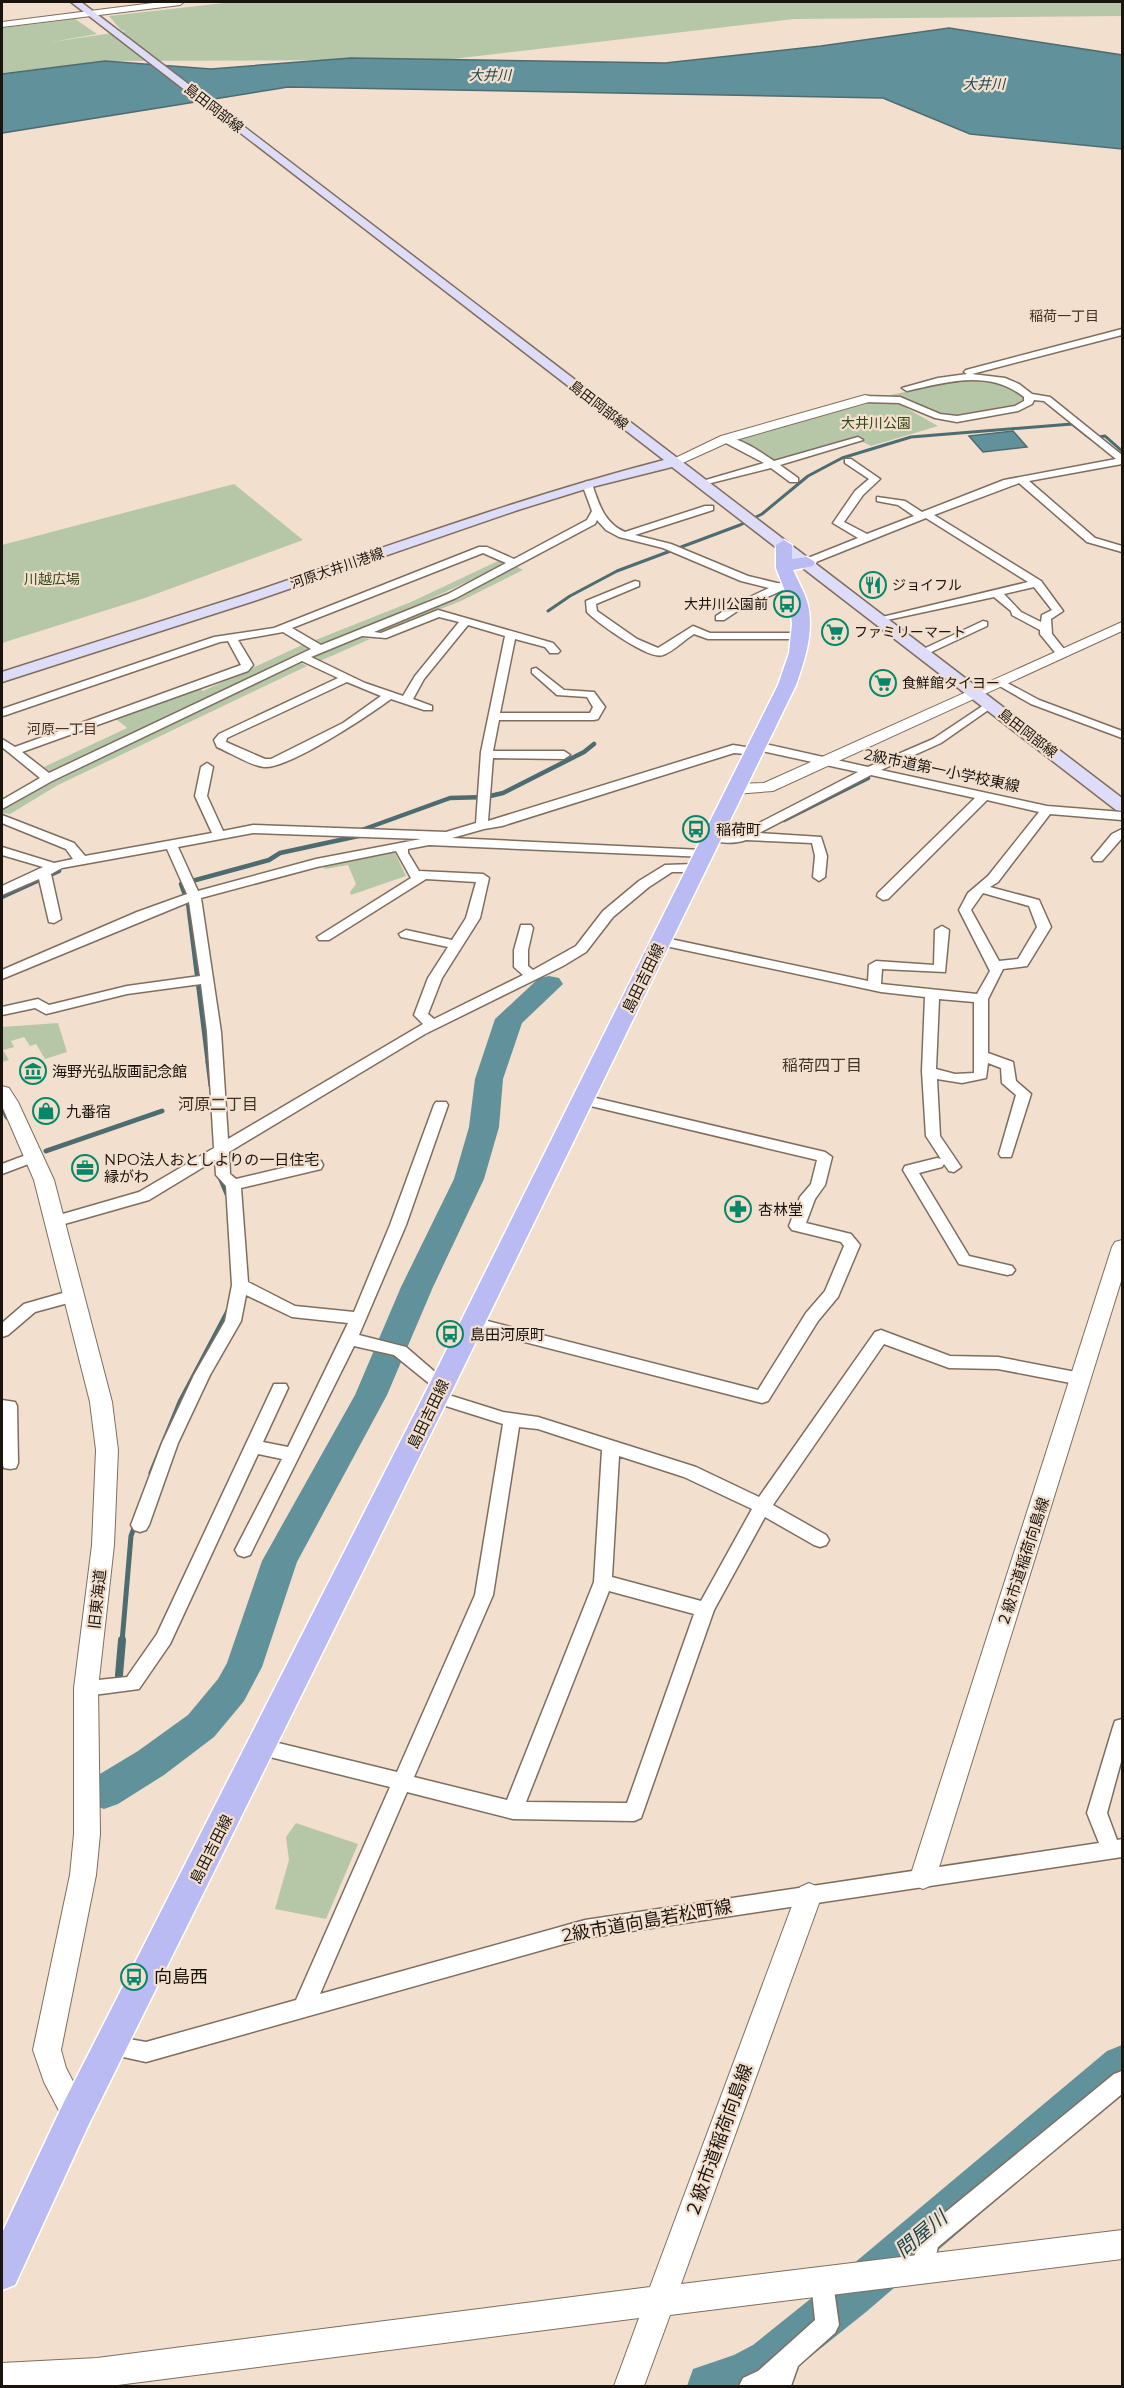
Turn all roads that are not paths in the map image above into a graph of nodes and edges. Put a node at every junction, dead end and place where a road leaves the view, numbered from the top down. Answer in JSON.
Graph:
{"nodes":[{"id":1,"x":76,"y":2,"type":"edge"},
{"id":2,"x":180,"y":2,"type":"edge"},
{"id":3,"x":90,"y":13,"type":"junction"},
{"id":4,"x":2,"y":26,"type":"edge"},
{"id":5,"x":1122,"y":332,"type":"edge"},
{"id":6,"x":1003,"y":363,"type":"junction"},
{"id":7,"x":992,"y":377,"type":"junction"},
{"id":8,"x":1013,"y":380,"type":"dead end"},
{"id":9,"x":907,"y":388,"type":"junction"},
{"id":10,"x":1029,"y":396,"type":"junction"},
{"id":11,"x":1042,"y":397,"type":"junction"},
{"id":12,"x":866,"y":399,"type":"junction"},
{"id":13,"x":725,"y":439,"type":"junction"},
{"id":14,"x":858,"y":440,"type":"dead end"},
{"id":15,"x":669,"y":458,"type":"junction"},
{"id":16,"x":1122,"y":460,"type":"edge"},
{"id":17,"x":848,"y":461,"type":"dead end"},
{"id":18,"x":771,"y":465,"type":"junction"},
{"id":19,"x":1020,"y":479,"type":"junction"},
{"id":20,"x":794,"y":480,"type":"dead end"},
{"id":21,"x":587,"y":484,"type":"junction"},
{"id":22,"x":703,"y":484,"type":"junction"},
{"id":23,"x":881,"y":499,"type":"dead end"},
{"id":24,"x":709,"y":508,"type":"dead end"},
{"id":25,"x":597,"y":511,"type":"junction"},
{"id":26,"x":924,"y":515,"type":"junction"},
{"id":27,"x":625,"y":535,"type":"junction"},
{"id":28,"x":866,"y":538,"type":"junction"},
{"id":29,"x":1122,"y":549,"type":"edge"},
{"id":30,"x":515,"y":563,"type":"junction"},
{"id":31,"x":789,"y":570,"type":"junction"},
{"id":32,"x":1037,"y":583,"type":"junction"},
{"id":33,"x":635,"y":584,"type":"dead end"},
{"id":34,"x":995,"y":592,"type":"junction"},
{"id":35,"x":720,"y":618,"type":"dead end"},
{"id":36,"x":882,"y":620,"type":"junction"},
{"id":37,"x":466,"y":621,"type":"junction"},
{"id":38,"x":982,"y":624,"type":"dead end"},
{"id":39,"x":1122,"y":626,"type":"edge"},
{"id":40,"x":284,"y":628,"type":"junction"},
{"id":41,"x":1046,"y":629,"type":"junction"},
{"id":42,"x":358,"y":633,"type":"junction"},
{"id":43,"x":511,"y":633,"type":"junction"},
{"id":44,"x":801,"y":636,"type":"junction"},
{"id":45,"x":231,"y":637,"type":"junction"},
{"id":46,"x":319,"y":649,"type":"junction"},
{"id":47,"x":554,"y":651,"type":"dead end"},
{"id":48,"x":923,"y":652,"type":"junction"},
{"id":49,"x":1062,"y":654,"type":"junction"},
{"id":50,"x":302,"y":657,"type":"junction"},
{"id":51,"x":536,"y":671,"type":"dead end"},
{"id":52,"x":2,"y":677,"type":"edge"},
{"id":53,"x":347,"y":678,"type":"junction"},
{"id":54,"x":1000,"y":682,"type":"junction"},
{"id":55,"x":977,"y":693,"type":"junction"},
{"id":56,"x":390,"y":695,"type":"junction"},
{"id":57,"x":406,"y":701,"type":"junction"},
{"id":58,"x":990,"y":704,"type":"junction"},
{"id":59,"x":428,"y":708,"type":"dead end"},
{"id":60,"x":2,"y":713,"type":"edge"},
{"id":61,"x":494,"y":716,"type":"junction"},
{"id":62,"x":1122,"y":735,"type":"edge"},
{"id":63,"x":2,"y":742,"type":"edge"},
{"id":64,"x":755,"y":749,"type":"junction"},
{"id":65,"x":14,"y":751,"type":"junction"},
{"id":66,"x":487,"y":754,"type":"junction"},
{"id":67,"x":564,"y":755,"type":"dead end"},
{"id":68,"x":826,"y":762,"type":"junction"},
{"id":69,"x":207,"y":767,"type":"dead end"},
{"id":70,"x":868,"y":771,"type":"junction"},
{"id":71,"x":48,"y":778,"type":"junction"},
{"id":72,"x":735,"y":789,"type":"junction"},
{"id":73,"x":983,"y":796,"type":"junction"},
{"id":74,"x":2,"y":805,"type":"edge"},
{"id":75,"x":1122,"y":806,"type":"edge"},
{"id":76,"x":1047,"y":810,"type":"junction"},
{"id":77,"x":1122,"y":816,"type":"edge"},
{"id":78,"x":2,"y":819,"type":"edge"},
{"id":79,"x":482,"y":825,"type":"junction"},
{"id":80,"x":1122,"y":833,"type":"edge"},
{"id":81,"x":219,"y":835,"type":"junction"},
{"id":82,"x":744,"y":836,"type":"junction"},
{"id":83,"x":440,"y":839,"type":"junction"},
{"id":84,"x":171,"y":844,"type":"junction"},
{"id":85,"x":402,"y":846,"type":"junction"},
{"id":86,"x":2,"y":851,"type":"edge"},
{"id":87,"x":703,"y":853,"type":"junction"},
{"id":88,"x":1098,"y":858,"type":"dead end"},
{"id":89,"x":82,"y":861,"type":"junction"},
{"id":90,"x":50,"y":869,"type":"junction"},
{"id":91,"x":424,"y":875,"type":"junction"},
{"id":92,"x":819,"y":877,"type":"dead end"},
{"id":93,"x":980,"y":888,"type":"junction"},
{"id":94,"x":2,"y":891,"type":"edge"},
{"id":95,"x":194,"y":896,"type":"junction"},
{"id":96,"x":883,"y":897,"type":"dead end"},
{"id":97,"x":54,"y":919,"type":"dead end"},
{"id":98,"x":526,"y":928,"type":"dead end"},
{"id":99,"x":942,"y":930,"type":"dead end"},
{"id":100,"x":406,"y":934,"type":"dead end"},
{"id":101,"x":324,"y":937,"type":"dead end"},
{"id":102,"x":661,"y":941,"type":"junction"},
{"id":103,"x":456,"y":945,"type":"junction"},
{"id":104,"x":994,"y":966,"type":"junction"},
{"id":105,"x":2,"y":975,"type":"edge"},
{"id":106,"x":533,"y":976,"type":"junction"},
{"id":107,"x":207,"y":979,"type":"junction"},
{"id":108,"x":874,"y":986,"type":"junction"},
{"id":109,"x":932,"y":994,"type":"junction"},
{"id":110,"x":981,"y":999,"type":"junction"},
{"id":111,"x":2,"y":1011,"type":"edge"},
{"id":112,"x":433,"y":1025,"type":"junction"},
{"id":113,"x":982,"y":1056,"type":"junction"},
{"id":114,"x":929,"y":1071,"type":"junction"},
{"id":115,"x":2,"y":1092,"type":"edge"},
{"id":116,"x":583,"y":1100,"type":"junction"},
{"id":117,"x":441,"y":1105,"type":"dead end"},
{"id":118,"x":223,"y":1149,"type":"junction"},
{"id":119,"x":1006,"y":1154,"type":"dead end"},
{"id":120,"x":34,"y":1157,"type":"junction"},
{"id":121,"x":937,"y":1163,"type":"dead end"},
{"id":122,"x":316,"y":1165,"type":"dead end"},
{"id":123,"x":954,"y":1167,"type":"dead end"},
{"id":124,"x":2,"y":1169,"type":"edge"},
{"id":125,"x":233,"y":1185,"type":"junction"},
{"id":126,"x":54,"y":1222,"type":"junction"},
{"id":127,"x":1122,"y":1248,"type":"edge"},
{"id":128,"x":1008,"y":1270,"type":"dead end"},
{"id":129,"x":240,"y":1285,"type":"junction"},
{"id":130,"x":73,"y":1296,"type":"junction"},
{"id":131,"x":357,"y":1318,"type":"junction"},
{"id":132,"x":472,"y":1323,"type":"junction"},
{"id":133,"x":5,"y":1324,"type":"edge"},
{"id":134,"x":348,"y":1339,"type":"junction"},
{"id":135,"x":1081,"y":1379,"type":"junction"},
{"id":136,"x":280,"y":1388,"type":"dead end"},
{"id":137,"x":439,"y":1391,"type":"junction"},
{"id":138,"x":2,"y":1406,"type":"edge"},
{"id":139,"x":512,"y":1419,"type":"junction"},
{"id":140,"x":253,"y":1447,"type":"junction"},
{"id":141,"x":611,"y":1447,"type":"junction"},
{"id":142,"x":292,"y":1454,"type":"junction"},
{"id":143,"x":10,"y":1464,"type":"dead end"},
{"id":144,"x":762,"y":1508,"type":"junction"},
{"id":145,"x":140,"y":1525,"type":"dead end"},
{"id":146,"x":820,"y":1540,"type":"dead end"},
{"id":147,"x":244,"y":1550,"type":"dead end"},
{"id":148,"x":603,"y":1582,"type":"junction"},
{"id":149,"x":705,"y":1609,"type":"junction"},
{"id":150,"x":87,"y":1688,"type":"junction"},
{"id":151,"x":1122,"y":1727,"type":"edge"},
{"id":152,"x":262,"y":1747,"type":"junction"},
{"id":153,"x":402,"y":1782,"type":"junction"},
{"id":154,"x":513,"y":1810,"type":"junction"},
{"id":155,"x":1117,"y":1849,"type":"edge"},
{"id":156,"x":923,"y":1877,"type":"junction"},
{"id":157,"x":809,"y":1895,"type":"junction"},
{"id":158,"x":303,"y":2008,"type":"junction"},
{"id":159,"x":112,"y":2046,"type":"junction"},
{"id":160,"x":1122,"y":2081,"type":"edge"},
{"id":161,"x":76,"y":2114,"type":"junction"},
{"id":162,"x":1122,"y":2245,"type":"edge"},
{"id":163,"x":922,"y":2270,"type":"junction"},
{"id":164,"x":2,"y":2272,"type":"edge"},
{"id":165,"x":822,"y":2282,"type":"junction"},
{"id":166,"x":659,"y":2302,"type":"junction"},
{"id":167,"x":789,"y":2359,"type":"junction"},
{"id":168,"x":2,"y":2378,"type":"edge"},
{"id":169,"x":100,"y":2380,"type":"edge"},
{"id":170,"x":629,"y":2386,"type":"edge"},
{"id":171,"x":751,"y":2386,"type":"edge"},
{"id":172,"x":779,"y":2386,"type":"edge"}],
"edges":[{"from":1,"to":3,"type":"main road","name":"島田岡部線"},
{"from":2,"to":3,"type":"street"},
{"from":3,"to":4,"type":"street"},
{"from":3,"to":15,"type":"main road","name":"島田岡部線"},
{"from":5,"to":6,"type":"street"},
{"from":6,"to":7,"type":"street"},
{"from":6,"to":9,"type":"street"},
{"from":7,"to":9,"type":"street"},
{"from":7,"to":10,"type":"street"},
{"from":8,"to":11,"type":"street"},
{"from":9,"to":12,"type":"street"},
{"from":10,"to":11,"type":"street"},
{"from":10,"to":12,"type":"street"},
{"from":11,"to":16,"type":"street"},
{"from":12,"to":13,"type":"street"},
{"from":13,"to":15,"type":"street"},
{"from":13,"to":18,"type":"street"},
{"from":14,"to":18,"type":"street"},
{"from":15,"to":21,"type":"main road","name":"河原大井川港線"},
{"from":15,"to":22,"type":"main road","name":"島田岡部線"},
{"from":16,"to":19,"type":"street"},
{"from":17,"to":28,"type":"street"},
{"from":18,"to":20,"type":"street"},
{"from":18,"to":22,"type":"street"},
{"from":19,"to":26,"type":"street"},
{"from":19,"to":29,"type":"street"},
{"from":21,"to":25,"type":"street"},
{"from":21,"to":52,"type":"main road","name":"河原大井川港線"},
{"from":22,"to":31,"type":"main road","name":"島田岡部線"},
{"from":23,"to":26,"type":"street"},
{"from":24,"to":27,"type":"street"},
{"from":25,"to":27,"type":"street"},
{"from":25,"to":30,"type":"street"},
{"from":26,"to":28,"type":"street"},
{"from":26,"to":32,"type":"street"},
{"from":27,"to":31,"type":"street"},
{"from":28,"to":31,"type":"street"},
{"from":30,"to":40,"type":"street"},
{"from":30,"to":42,"type":"street"},
{"from":31,"to":35,"type":"street"},
{"from":31,"to":36,"type":"main road","name":"島田岡部線"},
{"from":31,"to":44,"type":"main road","name":"島田吉田線"},
{"from":32,"to":34,"type":"street"},
{"from":32,"to":41,"type":"street"},
{"from":33,"to":44,"type":"street"},
{"from":34,"to":36,"type":"street"},
{"from":34,"to":41,"type":"street"},
{"from":36,"to":48,"type":"main road","name":"島田岡部線"},
{"from":37,"to":42,"type":"street"},
{"from":37,"to":43,"type":"street"},
{"from":37,"to":57,"type":"street"},
{"from":38,"to":48,"type":"street"},
{"from":39,"to":49,"type":"street"},
{"from":40,"to":45,"type":"street"},
{"from":40,"to":46,"type":"street"},
{"from":41,"to":49,"type":"street"},
{"from":42,"to":46,"type":"street"},
{"from":43,"to":47,"type":"street"},
{"from":43,"to":61,"type":"street"},
{"from":44,"to":64,"type":"main road","name":"島田吉田線"},
{"from":45,"to":60,"type":"street"},
{"from":45,"to":65,"type":"street"},
{"from":46,"to":50,"type":"street"},
{"from":48,"to":55,"type":"main road","name":"島田岡部線"},
{"from":49,"to":54,"type":"street"},
{"from":50,"to":53,"type":"street"},
{"from":50,"to":71,"type":"street"},
{"from":51,"to":61,"type":"street"},
{"from":53,"to":56,"type":"street"},
{"from":53,"to":56,"type":"street"},
{"from":54,"to":55,"type":"street"},
{"from":54,"to":62,"type":"street"},
{"from":55,"to":58,"type":"main road","name":"島田岡部線"},
{"from":55,"to":68,"type":"street"},
{"from":56,"to":57,"type":"street"},
{"from":57,"to":59,"type":"street"},
{"from":58,"to":70,"type":"street"},
{"from":58,"to":75,"type":"main road","name":"島田岡部線"},
{"from":61,"to":66,"type":"street"},
{"from":63,"to":65,"type":"street"},
{"from":64,"to":68,"type":"street","name":"2級市道第一小学校東線"},
{"from":64,"to":72,"type":"main road","name":"島田吉田線"},
{"from":64,"to":79,"type":"street","name":"2級市道第一小学校東線"},
{"from":65,"to":71,"type":"street"},
{"from":66,"to":67,"type":"street"},
{"from":66,"to":79,"type":"street"},
{"from":68,"to":70,"type":"street","name":"2級市道第一小学校東線"},
{"from":68,"to":72,"type":"street"},
{"from":69,"to":81,"type":"street"},
{"from":70,"to":73,"type":"street","name":"2級市道第一小学校東線"},
{"from":70,"to":82,"type":"street"},
{"from":71,"to":74,"type":"street"},
{"from":72,"to":87,"type":"main road","name":"島田吉田線"},
{"from":73,"to":76,"type":"street","name":"2級市道第一小学校東線"},
{"from":73,"to":96,"type":"street"},
{"from":76,"to":77,"type":"street","name":"2級市道第一小学校東線"},
{"from":76,"to":93,"type":"street"},
{"from":78,"to":89,"type":"street"},
{"from":79,"to":83,"type":"street","name":"2級市道第一小学校東線"},
{"from":80,"to":88,"type":"street"},
{"from":81,"to":83,"type":"street"},
{"from":81,"to":84,"type":"street"},
{"from":82,"to":87,"type":"street"},
{"from":82,"to":92,"type":"street"},
{"from":83,"to":85,"type":"street"},
{"from":83,"to":87,"type":"street"},
{"from":84,"to":89,"type":"street"},
{"from":84,"to":95,"type":"street"},
{"from":85,"to":91,"type":"street"},
{"from":85,"to":95,"type":"street"},
{"from":86,"to":90,"type":"street"},
{"from":87,"to":102,"type":"main road","name":"島田吉田線"},
{"from":87,"to":106,"type":"street"},
{"from":89,"to":90,"type":"street"},
{"from":90,"to":94,"type":"street"},
{"from":90,"to":97,"type":"street"},
{"from":91,"to":101,"type":"street"},
{"from":91,"to":103,"type":"street"},
{"from":93,"to":104,"type":"street"},
{"from":93,"to":104,"type":"street"},
{"from":95,"to":105,"type":"street"},
{"from":95,"to":107,"type":"street"},
{"from":98,"to":106,"type":"street"},
{"from":99,"to":108,"type":"street"},
{"from":100,"to":103,"type":"street"},
{"from":102,"to":108,"type":"street"},
{"from":102,"to":116,"type":"main road","name":"島田吉田線"},
{"from":103,"to":112,"type":"street"},
{"from":104,"to":110,"type":"street"},
{"from":106,"to":112,"type":"street"},
{"from":107,"to":111,"type":"street"},
{"from":107,"to":118,"type":"street"},
{"from":108,"to":109,"type":"street"},
{"from":109,"to":110,"type":"street"},
{"from":109,"to":114,"type":"street"},
{"from":110,"to":113,"type":"street"},
{"from":112,"to":118,"type":"street"},
{"from":113,"to":114,"type":"street"},
{"from":113,"to":119,"type":"street"},
{"from":114,"to":123,"type":"street"},
{"from":115,"to":120,"type":"street","name":"旧東海道"},
{"from":116,"to":132,"type":"main road","name":"島田吉田線"},
{"from":116,"to":132,"type":"street"},
{"from":117,"to":131,"type":"street"},
{"from":118,"to":125,"type":"street"},
{"from":118,"to":126,"type":"street"},
{"from":120,"to":124,"type":"street"},
{"from":120,"to":126,"type":"street","name":"旧東海道"},
{"from":121,"to":128,"type":"street"},
{"from":122,"to":125,"type":"street"},
{"from":125,"to":129,"type":"street"},
{"from":126,"to":130,"type":"street","name":"旧東海道"},
{"from":127,"to":135,"type":"street","name":"２級市道稲荷向島線"},
{"from":129,"to":131,"type":"street"},
{"from":129,"to":145,"type":"street"},
{"from":130,"to":133,"type":"street"},
{"from":130,"to":150,"type":"street","name":"旧東海道"},
{"from":131,"to":134,"type":"street"},
{"from":132,"to":137,"type":"main road","name":"島田吉田線"},
{"from":134,"to":137,"type":"street"},
{"from":134,"to":142,"type":"street"},
{"from":135,"to":144,"type":"street"},
{"from":135,"to":156,"type":"street","name":"２級市道稲荷向島線"},
{"from":136,"to":140,"type":"street"},
{"from":137,"to":139,"type":"street"},
{"from":137,"to":152,"type":"main road","name":"島田吉田線"},
{"from":138,"to":143,"type":"street"},
{"from":139,"to":141,"type":"street"},
{"from":139,"to":153,"type":"street"},
{"from":140,"to":142,"type":"street"},
{"from":140,"to":150,"type":"street"},
{"from":141,"to":144,"type":"street"},
{"from":141,"to":148,"type":"street"},
{"from":142,"to":147,"type":"street"},
{"from":144,"to":146,"type":"street"},
{"from":144,"to":149,"type":"street"},
{"from":148,"to":149,"type":"street"},
{"from":148,"to":154,"type":"street"},
{"from":149,"to":154,"type":"street"},
{"from":150,"to":161,"type":"street","name":"旧東海道"},
{"from":151,"to":155,"type":"street"},
{"from":152,"to":153,"type":"street"},
{"from":152,"to":159,"type":"main road","name":"島田吉田線"},
{"from":153,"to":154,"type":"street"},
{"from":153,"to":158,"type":"street"},
{"from":155,"to":156,"type":"street","name":"2級市道向島若松町線"},
{"from":156,"to":157,"type":"street","name":"2級市道向島若松町線"},
{"from":157,"to":158,"type":"street","name":"2級市道向島若松町線"},
{"from":157,"to":166,"type":"street","name":"２級市道稲荷向島線"},
{"from":158,"to":159,"type":"street","name":"2級市道向島若松町線"},
{"from":159,"to":161,"type":"main road","name":"島田吉田線"},
{"from":160,"to":163,"type":"street"},
{"from":161,"to":164,"type":"main road","name":"島田吉田線"},
{"from":162,"to":163,"type":"street"},
{"from":163,"to":165,"type":"street"},
{"from":165,"to":166,"type":"street"},
{"from":165,"to":167,"type":"street"},
{"from":166,"to":169,"type":"street"},
{"from":166,"to":170,"type":"street","name":"２級市道稲荷向島線"},
{"from":167,"to":171,"type":"street"},
{"from":167,"to":172,"type":"street"},
{"from":168,"to":169,"type":"street"}]}
